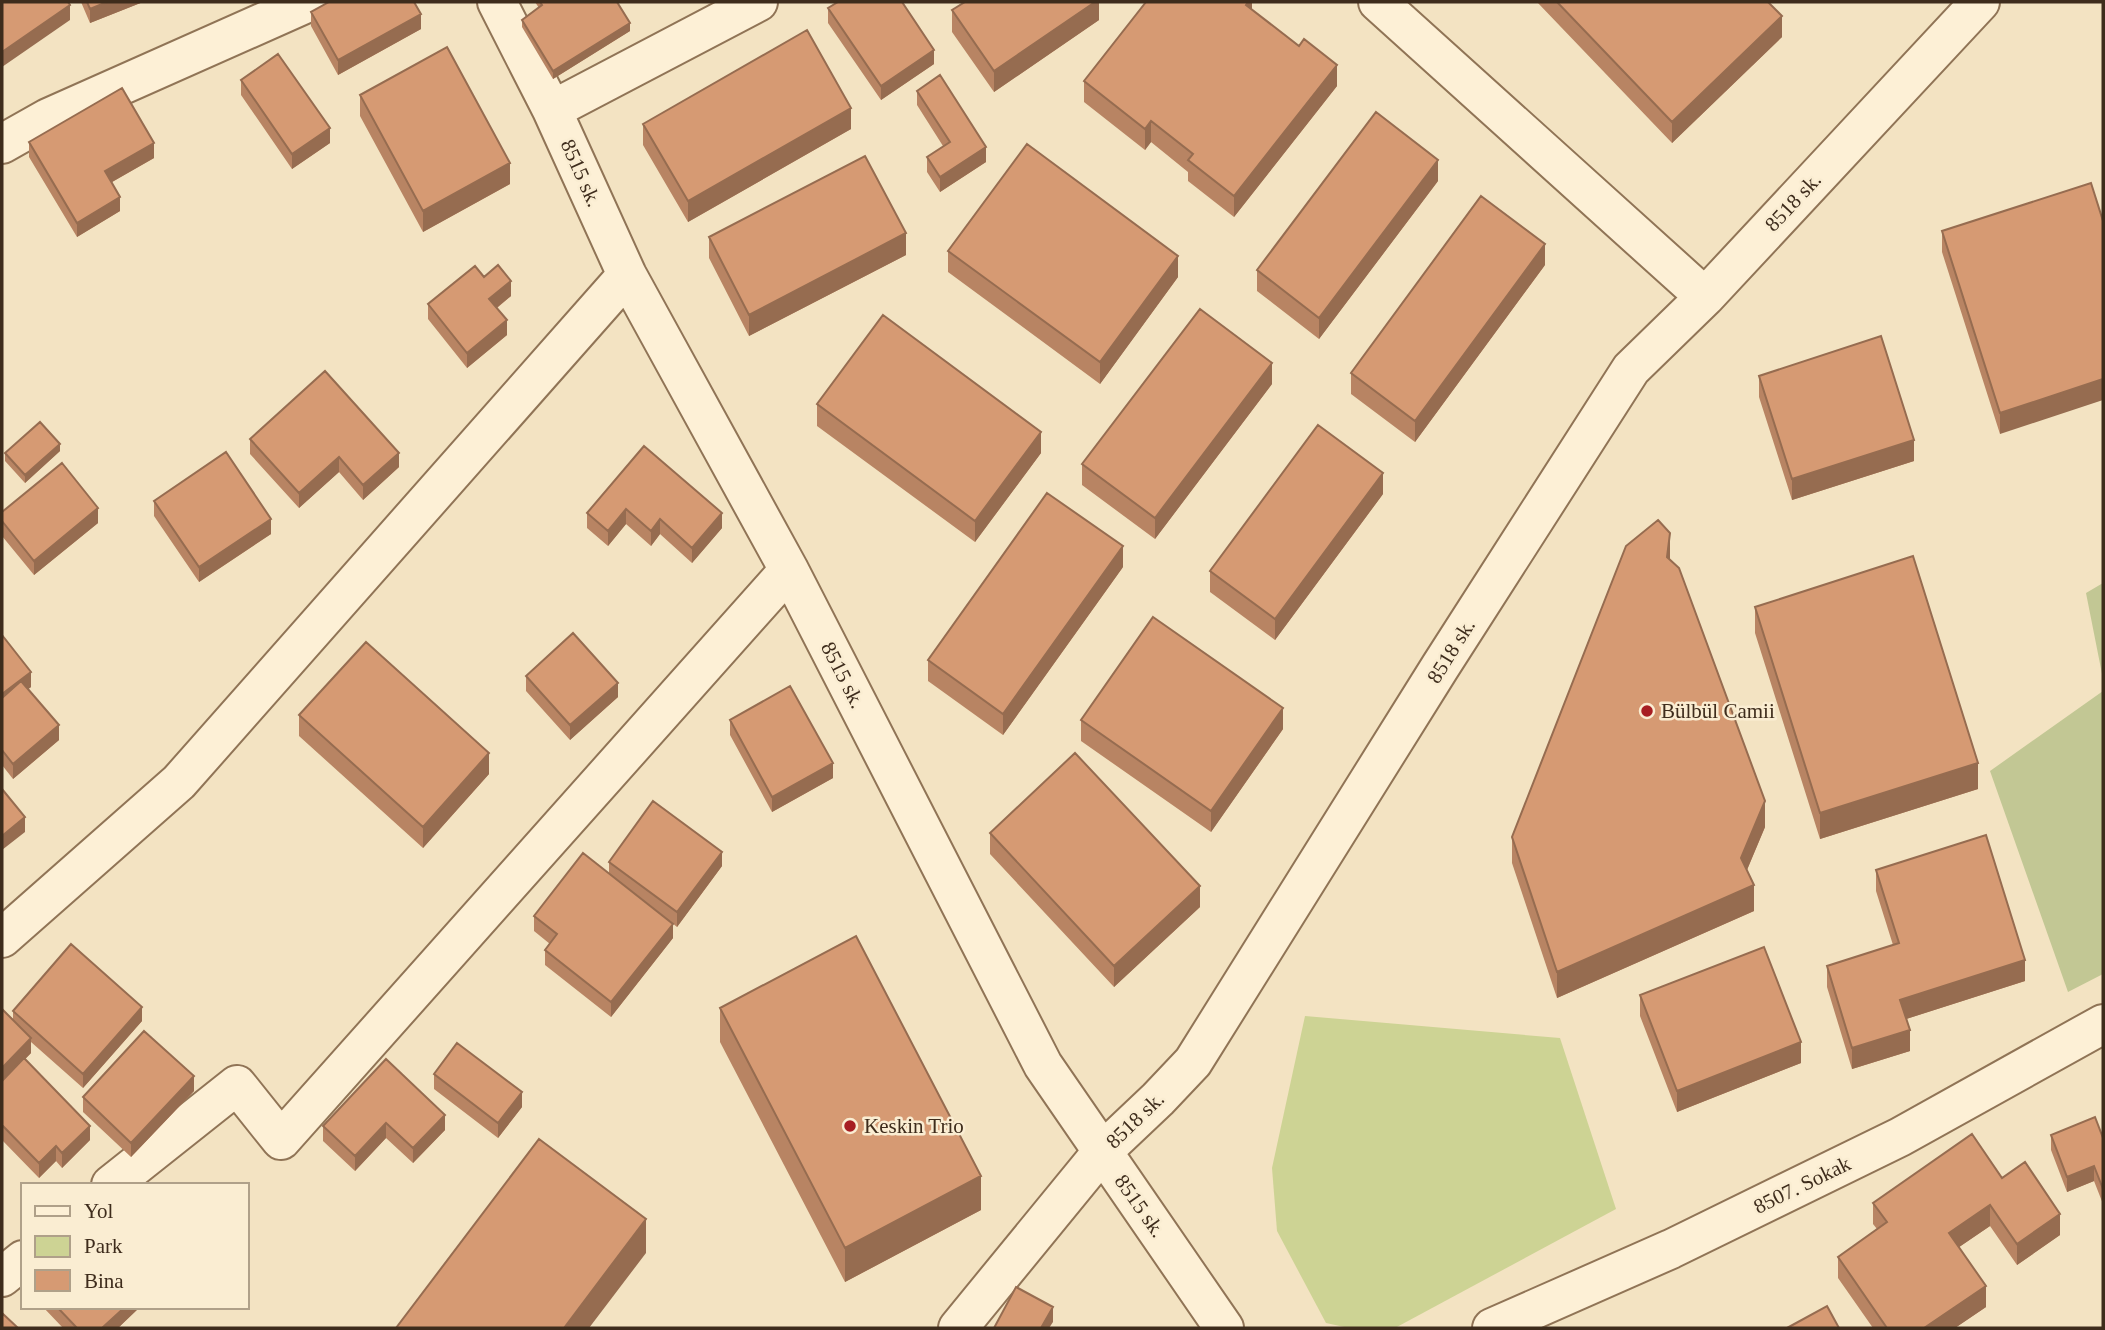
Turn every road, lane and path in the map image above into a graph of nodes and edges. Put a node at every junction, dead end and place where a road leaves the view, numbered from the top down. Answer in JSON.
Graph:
{"nodes":[{"id":1,"x":309,"y":2,"type":"edge"},
{"id":2,"x":498,"y":2,"type":"edge"},
{"id":3,"x":758,"y":2,"type":"edge"},
{"id":4,"x":1378,"y":2,"type":"edge"},
{"id":5,"x":1980,"y":2,"type":"edge"},
{"id":6,"x":552,"y":110,"type":"junction"},
{"id":7,"x":2,"y":144,"type":"edge"},
{"id":8,"x":627,"y":275,"type":"junction"},
{"id":9,"x":1705,"y":297,"type":"junction"},
{"id":10,"x":789,"y":570,"type":"junction"},
{"id":11,"x":2,"y":938,"type":"edge"},
{"id":12,"x":2103,"y":1024,"type":"edge"},
{"id":13,"x":1102,"y":1152,"type":"junction"},
{"id":14,"x":114,"y":1183,"type":"edge"},
{"id":15,"x":21,"y":1262,"type":"edge"},
{"id":16,"x":2,"y":1278,"type":"edge"},
{"id":17,"x":958,"y":1328,"type":"edge"},
{"id":18,"x":1224,"y":1328,"type":"edge"},
{"id":19,"x":1492,"y":1328,"type":"edge"}],
"edges":[{"from":1,"to":7,"type":"street"},
{"from":2,"to":6,"type":"street","name":"8515 sk."},
{"from":3,"to":6,"type":"street"},
{"from":4,"to":9,"type":"street"},
{"from":5,"to":9,"type":"street","name":"8518 sk."},
{"from":6,"to":8,"type":"street","name":"8515 sk."},
{"from":8,"to":10,"type":"street","name":"8515 sk."},
{"from":8,"to":11,"type":"street"},
{"from":9,"to":13,"type":"street","name":"8518 sk."},
{"from":10,"to":13,"type":"street","name":"8515 sk."},
{"from":10,"to":14,"type":"street"},
{"from":12,"to":19,"type":"street","name":"8507. Sokak"},
{"from":13,"to":17,"type":"street","name":"8518 sk."},
{"from":13,"to":18,"type":"street","name":"8515 sk."},
{"from":15,"to":16,"type":"street"}]}
